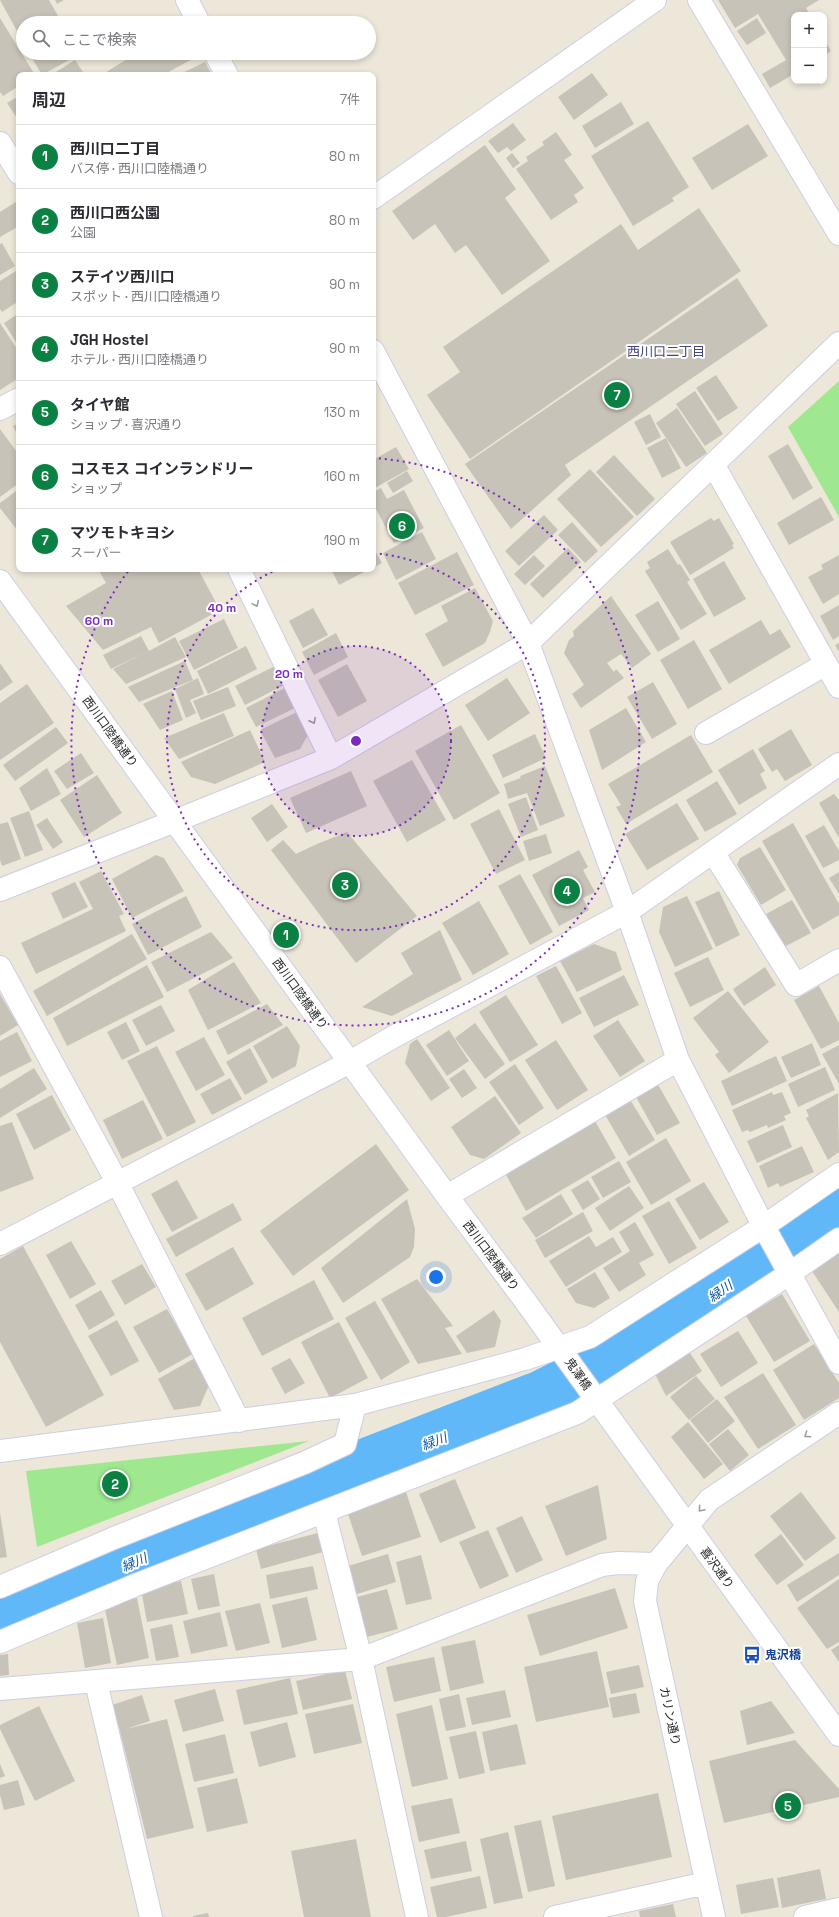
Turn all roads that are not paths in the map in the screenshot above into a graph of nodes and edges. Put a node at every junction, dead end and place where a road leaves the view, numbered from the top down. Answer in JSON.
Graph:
{"nodes":[{"id":1,"x":187,"y":0,"type":"edge"},
{"id":2,"x":655,"y":0,"type":"edge"},
{"id":3,"x":699,"y":0,"type":"edge"},
{"id":4,"x":195,"y":16,"type":"edge"},
{"id":5,"x":219,"y":60,"type":"edge"},
{"id":6,"x":225,"y":72,"type":"edge"},
{"id":7,"x":0,"y":143,"type":"edge"},
{"id":8,"x":16,"y":168,"type":"edge"},
{"id":9,"x":376,"y":196,"type":"edge"},
{"id":10,"x":839,"y":234,"type":"edge"},
{"id":11,"x":839,"y":343,"type":"edge"},
{"id":12,"x":376,"y":357,"type":"edge"},
{"id":13,"x":16,"y":401,"type":"edge"},
{"id":14,"x":0,"y":409,"type":"edge"},
{"id":15,"x":713,"y":464,"type":"junction"},
{"id":16,"x":240,"y":572,"type":"edge"},
{"id":17,"x":0,"y":581,"type":"edge"},
{"id":18,"x":528,"y":643,"type":"junction"},
{"id":19,"x":826,"y":664,"type":"junction"},
{"id":20,"x":839,"y":688,"type":"edge"},
{"id":21,"x":706,"y":733,"type":"dead end"},
{"id":22,"x":331,"y":758,"type":"junction"},
{"id":23,"x":839,"y":764,"type":"edge"},
{"id":24,"x":175,"y":821,"type":"junction"},
{"id":25,"x":713,"y":852,"type":"junction"},
{"id":26,"x":0,"y":890,"type":"edge"},
{"id":27,"x":627,"y":912,"type":"junction"},
{"id":28,"x":839,"y":960,"type":"edge"},
{"id":29,"x":0,"y":967,"type":"edge"},
{"id":30,"x":678,"y":1060,"type":"junction"},
{"id":31,"x":350,"y":1062,"type":"junction"},
{"id":32,"x":839,"y":1174,"type":"edge"},
{"id":33,"x":117,"y":1182,"type":"junction"},
{"id":34,"x":447,"y":1196,"type":"junction"},
{"id":35,"x":764,"y":1228,"type":"junction"},
{"id":36,"x":839,"y":1239,"type":"edge"},
{"id":37,"x":0,"y":1244,"type":"edge"},
{"id":38,"x":789,"y":1273,"type":"junction"},
{"id":39,"x":810,"y":1310,"type":"junction"},
{"id":40,"x":839,"y":1335,"type":"edge"},
{"id":41,"x":560,"y":1349,"type":"junction"},
{"id":42,"x":839,"y":1363,"type":"edge"},
{"id":43,"x":596,"y":1400,"type":"junction"},
{"id":44,"x":355,"y":1405,"type":"junction"},
{"id":45,"x":839,"y":1413,"type":"edge"},
{"id":46,"x":239,"y":1421,"type":"junction"},
{"id":47,"x":0,"y":1451,"type":"edge"},
{"id":48,"x":324,"y":1512,"type":"junction"},
{"id":49,"x":687,"y":1526,"type":"junction"},
{"id":50,"x":656,"y":1564,"type":"junction"},
{"id":51,"x":0,"y":1587,"type":"edge"},
{"id":52,"x":0,"y":1642,"type":"edge"},
{"id":53,"x":361,"y":1659,"type":"junction"},
{"id":54,"x":96,"y":1682,"type":"junction"},
{"id":55,"x":0,"y":1689,"type":"edge"},
{"id":56,"x":839,"y":1735,"type":"edge"},
{"id":57,"x":706,"y":1883,"type":"junction"},
{"id":58,"x":839,"y":1909,"type":"edge"},
{"id":59,"x":151,"y":1917,"type":"edge"},
{"id":60,"x":417,"y":1917,"type":"edge"},
{"id":61,"x":555,"y":1917,"type":"edge"},
{"id":62,"x":714,"y":1917,"type":"edge"},
{"id":63,"x":805,"y":1917,"type":"edge"}],
"edges":[{"from":1,"to":4,"type":"street"},
{"from":2,"to":9,"type":"street"},
{"from":3,"to":10,"type":"street"},
{"from":5,"to":6,"type":"street"},
{"from":7,"to":8,"type":"street"},
{"from":11,"to":15,"type":"street"},
{"from":12,"to":18,"type":"street"},
{"from":13,"to":14,"type":"street"},
{"from":15,"to":18,"type":"street"},
{"from":15,"to":19,"type":"street"},
{"from":16,"to":22,"type":"street","one_way":true},
{"from":17,"to":24,"type":"street","name":"西川口陸橋通り"},
{"from":18,"to":22,"type":"street"},
{"from":18,"to":27,"type":"street"},
{"from":19,"to":20,"type":"street"},
{"from":19,"to":21,"type":"street"},
{"from":22,"to":24,"type":"street"},
{"from":23,"to":25,"type":"street"},
{"from":24,"to":26,"type":"street"},
{"from":24,"to":31,"type":"street","name":"西川口陸橋通り"},
{"from":25,"to":27,"type":"street"},
{"from":25,"to":28,"type":"street"},
{"from":27,"to":30,"type":"street"},
{"from":27,"to":31,"type":"street"},
{"from":29,"to":33,"type":"street"},
{"from":30,"to":34,"type":"street"},
{"from":30,"to":35,"type":"street"},
{"from":31,"to":33,"type":"street"},
{"from":31,"to":34,"type":"street","name":"西川口陸橋通り"},
{"from":32,"to":35,"type":"street"},
{"from":33,"to":37,"type":"street"},
{"from":33,"to":46,"type":"street"},
{"from":34,"to":41,"type":"street","name":"西川口陸橋通り"},
{"from":35,"to":38,"type":"street"},
{"from":35,"to":41,"type":"street"},
{"from":36,"to":38,"type":"street"},
{"from":38,"to":39,"type":"street"},
{"from":38,"to":43,"type":"street"},
{"from":39,"to":40,"type":"street"},
{"from":39,"to":42,"type":"street"},
{"from":41,"to":43,"type":"street","name":"鬼澤橋"},
{"from":41,"to":44,"type":"street"},
{"from":43,"to":48,"type":"street"},
{"from":43,"to":49,"type":"street","name":"喜沢通り"},
{"from":44,"to":46,"type":"street"},
{"from":44,"to":51,"type":"street"},
{"from":45,"to":49,"type":"street","name":"カリン通り","one_way":true},
{"from":46,"to":47,"type":"street"},
{"from":48,"to":52,"type":"street"},
{"from":48,"to":53,"type":"street"},
{"from":49,"to":50,"type":"street","name":"カリン通り"},
{"from":49,"to":56,"type":"street","name":"喜沢通り"},
{"from":50,"to":53,"type":"street"},
{"from":50,"to":57,"type":"street","name":"カリン通り"},
{"from":53,"to":54,"type":"street"},
{"from":53,"to":60,"type":"street"},
{"from":54,"to":55,"type":"street"},
{"from":54,"to":59,"type":"street"},
{"from":57,"to":61,"type":"street"},
{"from":57,"to":62,"type":"street","name":"カリン通り"},
{"from":58,"to":63,"type":"street"}]}
